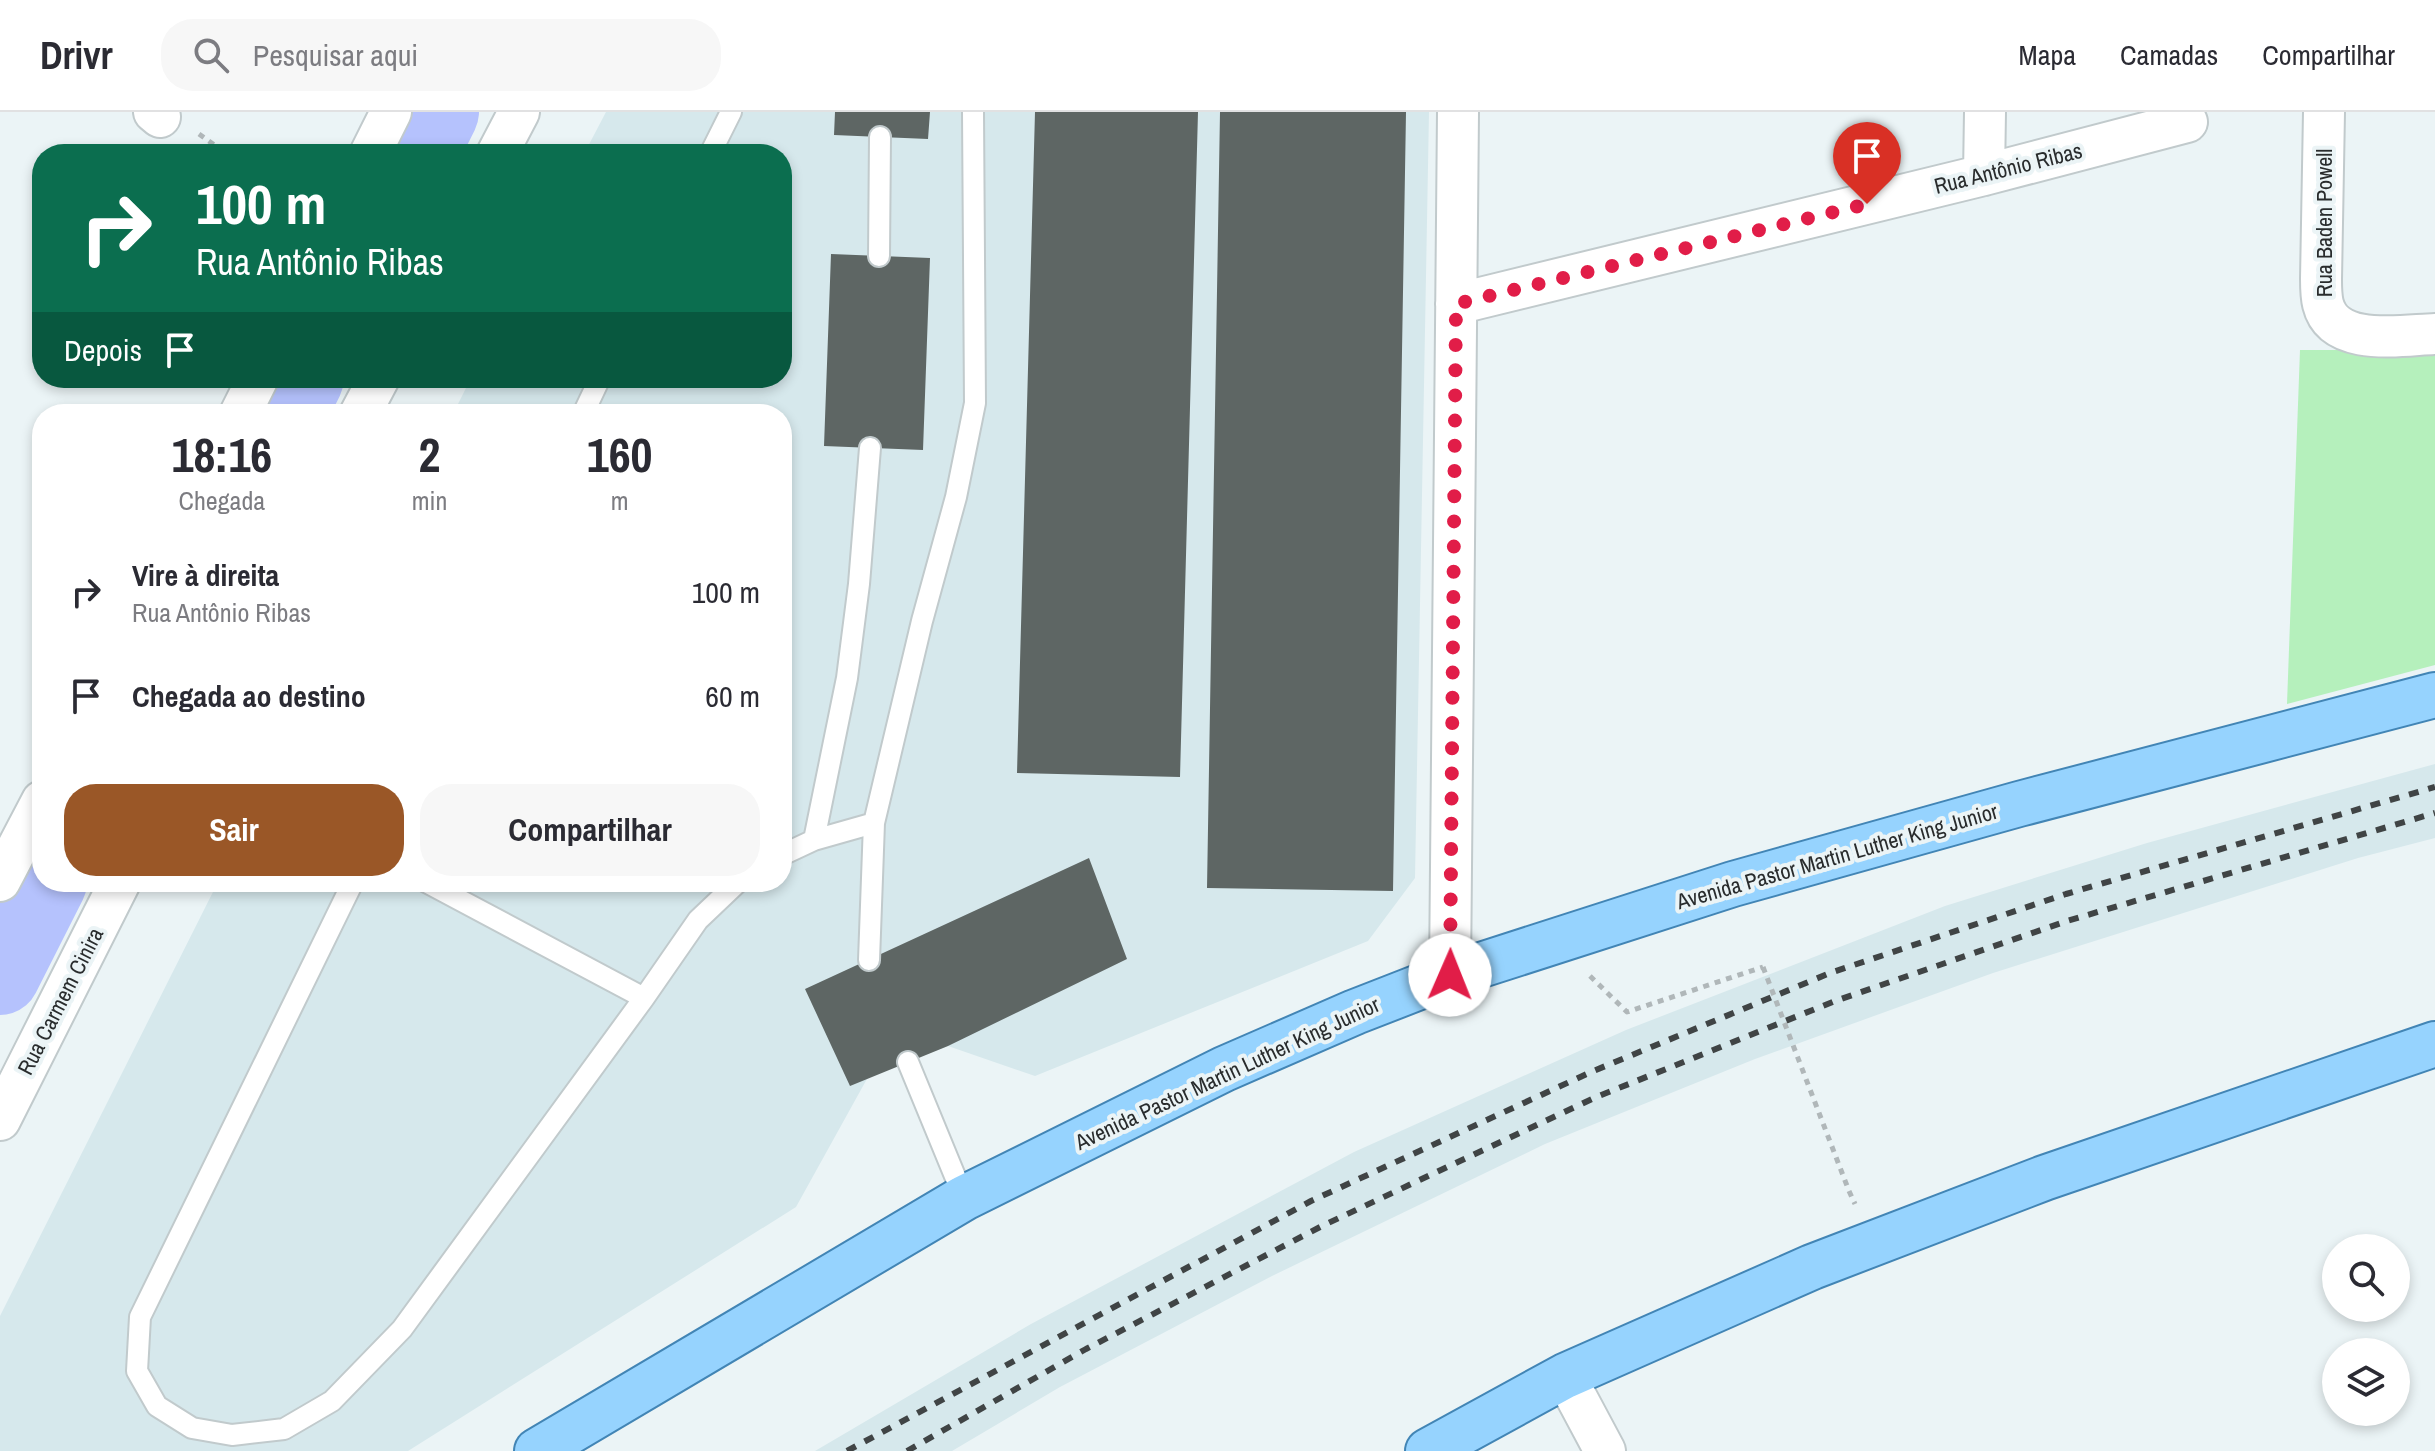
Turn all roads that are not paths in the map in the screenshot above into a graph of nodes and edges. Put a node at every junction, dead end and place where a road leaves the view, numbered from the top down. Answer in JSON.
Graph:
{"nodes":[{"id":1,"x":391,"y":112,"type":"edge"},
{"id":2,"x":519,"y":112,"type":"edge"},
{"id":3,"x":731,"y":112,"type":"edge"},
{"id":4,"x":973,"y":112,"type":"edge"},
{"id":5,"x":1458,"y":112,"type":"edge"},
{"id":6,"x":1985,"y":112,"type":"edge"},
{"id":7,"x":2324,"y":112,"type":"edge"},
{"id":8,"x":2187,"y":122,"type":"dead end"},
{"id":9,"x":880,"y":137,"type":"dead end"},
{"id":10,"x":375,"y":144,"type":"edge"},
{"id":11,"x":502,"y":144,"type":"edge"},
{"id":12,"x":715,"y":144,"type":"edge"},
{"id":13,"x":1984,"y":175,"type":"junction"},
{"id":14,"x":879,"y":256,"type":"dead end"},
{"id":15,"x":1456,"y":304,"type":"junction"},
{"id":16,"x":2435,"y":334,"type":"edge"},
{"id":17,"x":870,"y":448,"type":"dead end"},
{"id":18,"x":2435,"y":695,"type":"edge"},
{"id":19,"x":32,"y":820,"type":"edge"},
{"id":20,"x":874,"y":823,"type":"junction"},
{"id":21,"x":814,"y":840,"type":"junction"},
{"id":22,"x":792,"y":850,"type":"edge"},
{"id":23,"x":0,"y":881,"type":"edge"},
{"id":24,"x":115,"y":892,"type":"edge"},
{"id":25,"x":348,"y":892,"type":"edge"},
{"id":26,"x":445,"y":892,"type":"edge"},
{"id":27,"x":727,"y":892,"type":"edge"},
{"id":28,"x":869,"y":960,"type":"dead end"},
{"id":29,"x":1450,"y":975,"type":"junction"},
{"id":30,"x":644,"y":998,"type":"junction"},
{"id":31,"x":2435,"y":1044,"type":"edge"},
{"id":32,"x":908,"y":1062,"type":"dead end"},
{"id":33,"x":0,"y":1120,"type":"edge"},
{"id":34,"x":964,"y":1198,"type":"junction"},
{"id":35,"x":1565,"y":1376,"type":"junction"},
{"id":36,"x":537,"y":1451,"type":"edge"},
{"id":37,"x":1428,"y":1451,"type":"edge"},
{"id":38,"x":1605,"y":1451,"type":"edge"}],
"edges":[{"from":1,"to":10,"type":"street"},
{"from":2,"to":11,"type":"street"},
{"from":3,"to":12,"type":"lane"},
{"from":4,"to":20,"type":"lane"},
{"from":5,"to":15,"type":"street"},
{"from":6,"to":13,"type":"street"},
{"from":7,"to":16,"type":"street","name":"Rua Baden Powell"},
{"from":8,"to":13,"type":"street","name":"Rua Antônio Ribas"},
{"from":9,"to":14,"type":"lane"},
{"from":13,"to":15,"type":"street","name":"Rua Antônio Ribas"},
{"from":15,"to":29,"type":"street"},
{"from":17,"to":21,"type":"lane"},
{"from":18,"to":29,"type":"main road","name":"Avenida Pastor Martin Luther King Junior"},
{"from":19,"to":23,"type":"street"},
{"from":20,"to":21,"type":"lane"},
{"from":20,"to":28,"type":"lane"},
{"from":21,"to":22,"type":"lane"},
{"from":24,"to":33,"type":"street","name":"Rua Carmem Cinira"},
{"from":25,"to":30,"type":"lane"},
{"from":26,"to":30,"type":"lane"},
{"from":27,"to":30,"type":"lane"},
{"from":29,"to":34,"type":"main road","name":"Avenida Pastor Martin Luther King Junior"},
{"from":31,"to":35,"type":"main road"},
{"from":32,"to":34,"type":"lane"},
{"from":34,"to":36,"type":"main road","name":"Avenida Pastor Martin Luther King Junior"},
{"from":35,"to":37,"type":"main road"},
{"from":35,"to":38,"type":"street"}]}
